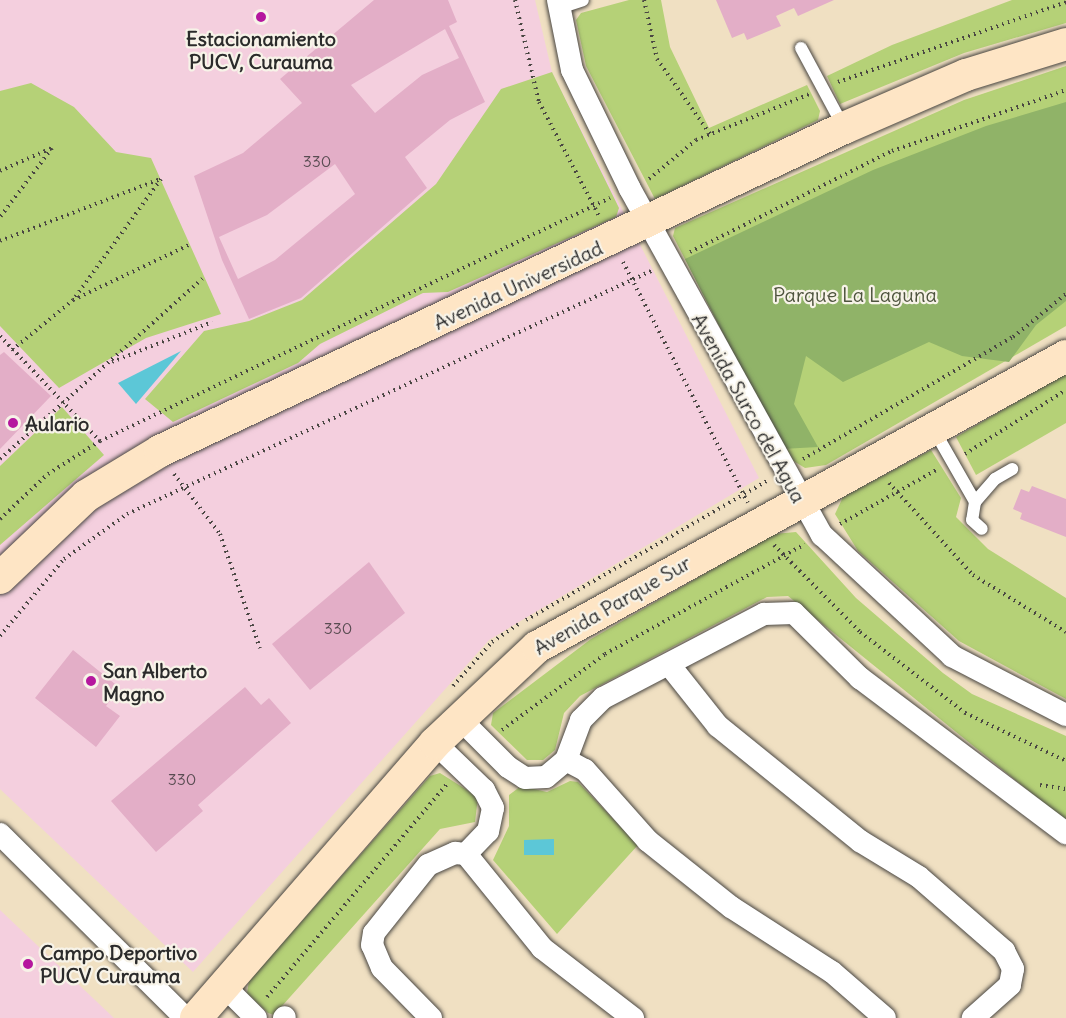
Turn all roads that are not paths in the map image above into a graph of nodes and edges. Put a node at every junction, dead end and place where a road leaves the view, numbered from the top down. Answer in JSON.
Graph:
{"nodes":[{"id":1,"x":584,"y":0,"type":"edge"},
{"id":2,"x":558,"y":4,"type":"edge"},
{"id":3,"x":1066,"y":44,"type":"edge"},
{"id":4,"x":801,"y":48,"type":"dead end"},
{"id":5,"x":844,"y":128,"type":"junction"},
{"id":6,"x":648,"y":224,"type":"junction"},
{"id":7,"x":1066,"y":356,"type":"edge"},
{"id":8,"x":934,"y":430,"type":"junction"},
{"id":9,"x":1012,"y":469,"type":"dead end"},
{"id":10,"x":975,"y":502,"type":"junction"},
{"id":11,"x":802,"y":504,"type":"junction"},
{"id":12,"x":982,"y":529,"type":"dead end"},
{"id":13,"x":0,"y":578,"type":"edge"},
{"id":14,"x":671,"y":667,"type":"junction"},
{"id":15,"x":1066,"y":715,"type":"edge"},
{"id":16,"x":459,"y":718,"type":"junction"},
{"id":17,"x":435,"y":743,"type":"junction"},
{"id":18,"x":566,"y":760,"type":"junction"},
{"id":19,"x":1066,"y":833,"type":"edge"},
{"id":20,"x":0,"y":834,"type":"edge"},
{"id":21,"x":466,"y":855,"type":"junction"},
{"id":22,"x":224,"y":986,"type":"junction"},
{"id":23,"x":185,"y":1018,"type":"edge"},
{"id":24,"x":196,"y":1018,"type":"edge"},
{"id":25,"x":256,"y":1018,"type":"edge"},
{"id":26,"x":431,"y":1018,"type":"edge"},
{"id":27,"x":633,"y":1018,"type":"edge"},
{"id":28,"x":885,"y":1018,"type":"edge"},
{"id":29,"x":973,"y":1018,"type":"edge"}],
"edges":[{"from":1,"to":2,"type":"lane"},
{"from":2,"to":6,"type":"street","name":"Avenida Surco del Agua"},
{"from":3,"to":5,"type":"street","name":"Avenida Universidad"},
{"from":4,"to":5,"type":"lane"},
{"from":5,"to":6,"type":"street","name":"Avenida Universidad"},
{"from":6,"to":11,"type":"street","name":"Avenida Surco del Agua"},
{"from":6,"to":13,"type":"street","name":"Avenida Universidad"},
{"from":7,"to":8,"type":"street","name":"Avenida Parque Sur"},
{"from":8,"to":10,"type":"lane"},
{"from":8,"to":11,"type":"street","name":"Avenida Parque Sur"},
{"from":9,"to":10,"type":"lane"},
{"from":10,"to":12,"type":"lane"},
{"from":11,"to":15,"type":"street","name":"Avenida Surco del Agua"},
{"from":11,"to":16,"type":"street","name":"Avenida Parque Sur"},
{"from":14,"to":18,"type":"street"},
{"from":14,"to":19,"type":"street"},
{"from":14,"to":29,"type":"street"},
{"from":16,"to":17,"type":"street","name":"Avenida Parque Sur"},
{"from":16,"to":18,"type":"street"},
{"from":17,"to":21,"type":"street"},
{"from":17,"to":22,"type":"street","name":"Avenida Parque Sur"},
{"from":18,"to":28,"type":"street"},
{"from":20,"to":23,"type":"street"},
{"from":21,"to":26,"type":"street"},
{"from":21,"to":27,"type":"street"},
{"from":22,"to":24,"type":"street","name":"Avenida Parque Sur"},
{"from":22,"to":25,"type":"street"}]}
